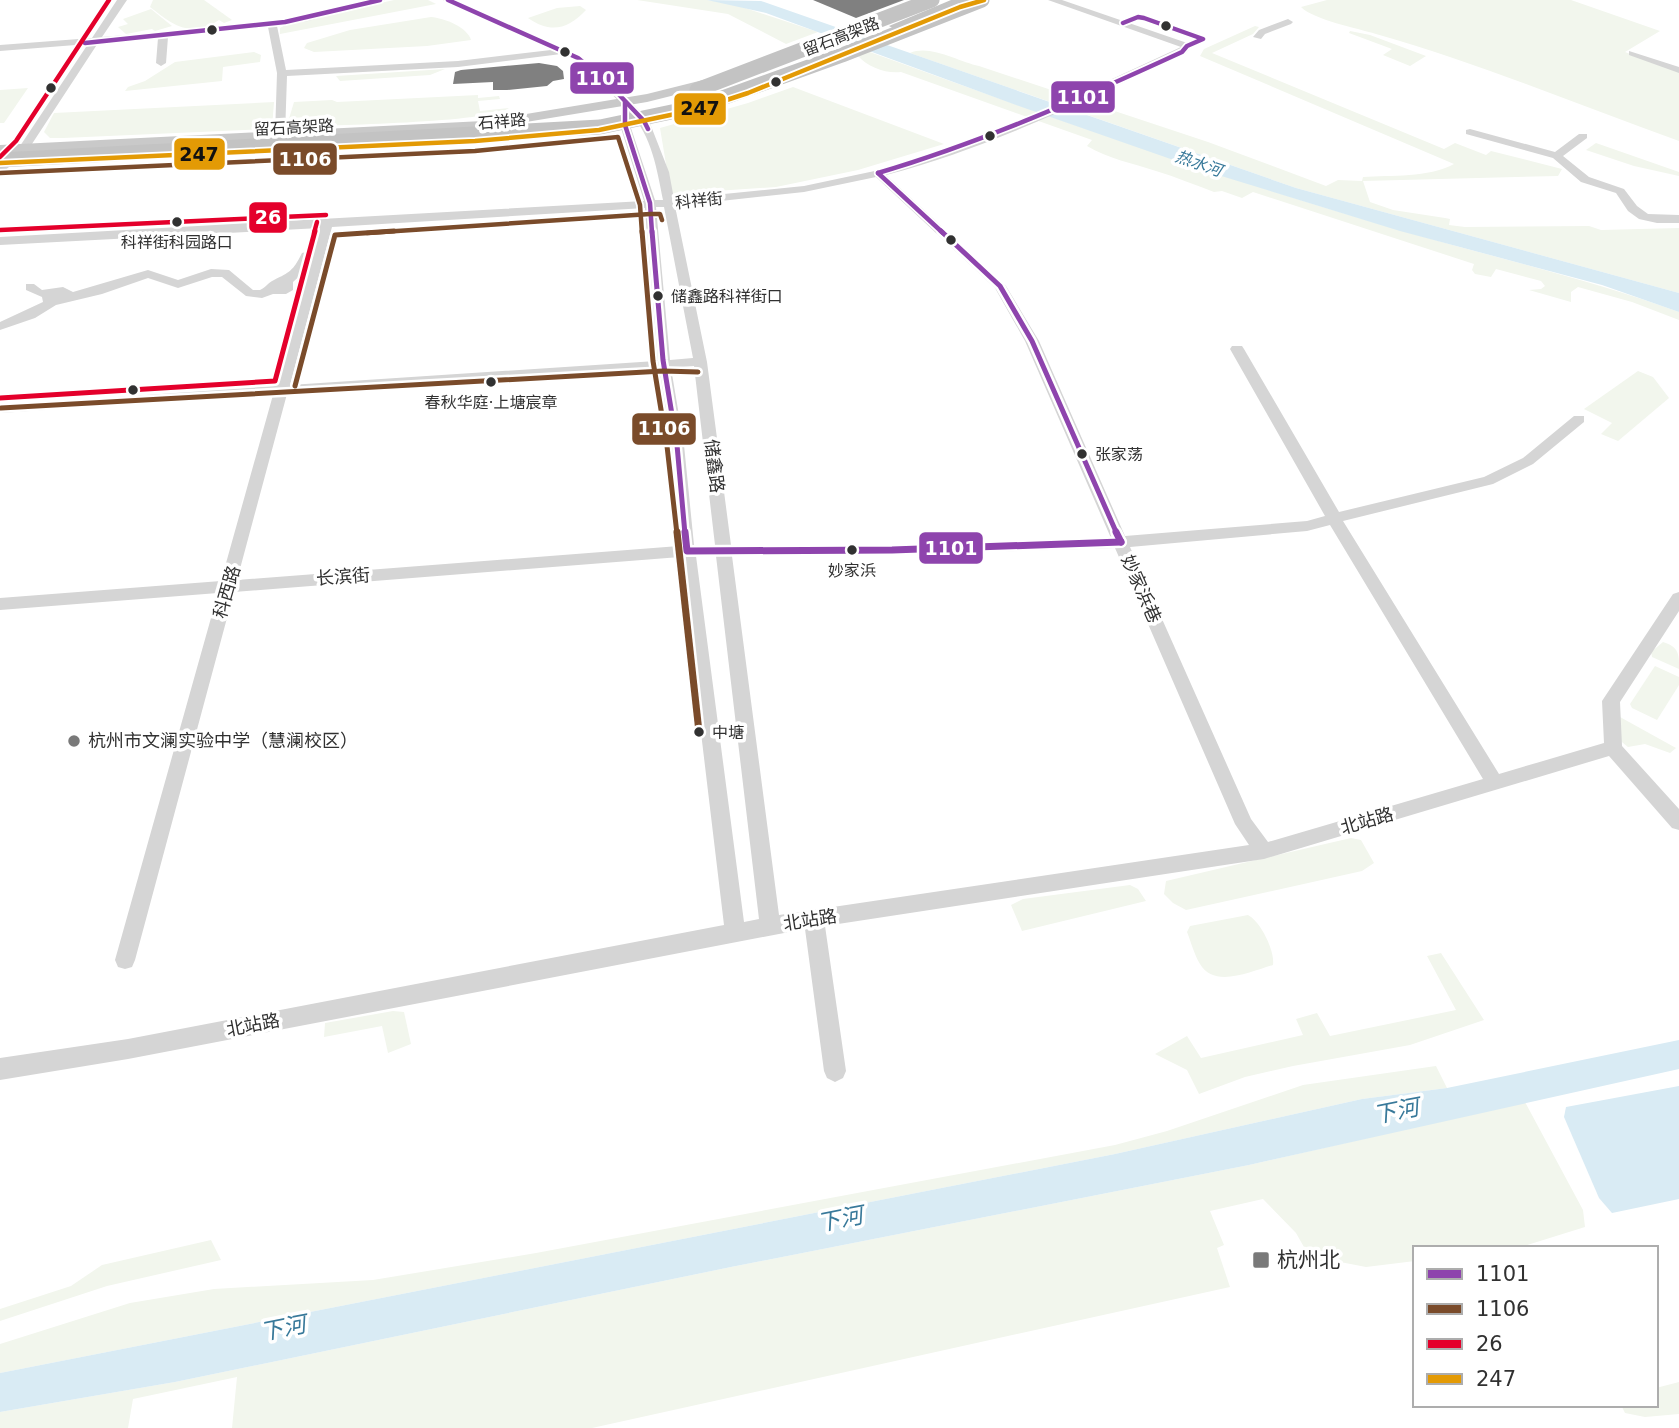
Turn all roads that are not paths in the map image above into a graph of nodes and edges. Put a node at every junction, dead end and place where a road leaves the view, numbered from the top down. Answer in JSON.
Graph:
{"nodes":[{"id":1,"x":115,"y":0,"type":"edge"},
{"id":2,"x":122,"y":0,"type":"edge"},
{"id":3,"x":380,"y":0,"type":"edge"},
{"id":4,"x":449,"y":0,"type":"edge"},
{"id":5,"x":933,"y":0,"type":"edge"},
{"id":6,"x":945,"y":0,"type":"edge"},
{"id":7,"x":962,"y":0,"type":"edge"},
{"id":8,"x":983,"y":0,"type":"edge"},
{"id":9,"x":1053,"y":0,"type":"edge"},
{"id":10,"x":1288,"y":22,"type":"dead end"},
{"id":11,"x":272,"y":24,"type":"junction"},
{"id":12,"x":892,"y":24,"type":"junction"},
{"id":13,"x":163,"y":37,"type":"junction"},
{"id":14,"x":1258,"y":37,"type":"dead end"},
{"id":15,"x":89,"y":43,"type":"junction"},
{"id":16,"x":0,"y":48,"type":"edge"},
{"id":17,"x":563,"y":51,"type":"junction"},
{"id":18,"x":1632,"y":53,"type":"dead end"},
{"id":19,"x":162,"y":63,"type":"dead end"},
{"id":20,"x":1679,"y":70,"type":"edge"},
{"id":21,"x":282,"y":73,"type":"junction"},
{"id":22,"x":625,"y":102,"type":"junction"},
{"id":23,"x":644,"y":121,"type":"junction"},
{"id":24,"x":625,"y":125,"type":"junction"},
{"id":25,"x":478,"y":130,"type":"junction"},
{"id":26,"x":562,"y":131,"type":"junction"},
{"id":27,"x":1470,"y":132,"type":"dead end"},
{"id":28,"x":505,"y":133,"type":"junction"},
{"id":29,"x":280,"y":135,"type":"junction"},
{"id":30,"x":1583,"y":136,"type":"dead end"},
{"id":31,"x":1557,"y":156,"type":"junction"},
{"id":32,"x":5,"y":157,"type":"edge"},
{"id":33,"x":878,"y":173,"type":"junction"},
{"id":34,"x":650,"y":203,"type":"junction"},
{"id":35,"x":669,"y":203,"type":"junction"},
{"id":36,"x":1679,"y":219,"type":"edge"},
{"id":37,"x":327,"y":225,"type":"junction"},
{"id":38,"x":0,"y":241,"type":"edge"},
{"id":39,"x":306,"y":256,"type":"dead end"},
{"id":40,"x":30,"y":287,"type":"dead end"},
{"id":41,"x":50,"y":299,"type":"junction"},
{"id":42,"x":0,"y":326,"type":"edge"},
{"id":43,"x":1237,"y":349,"type":"dead end"},
{"id":44,"x":701,"y":362,"type":"junction"},
{"id":45,"x":663,"y":363,"type":"junction"},
{"id":46,"x":284,"y":387,"type":"junction"},
{"id":47,"x":0,"y":398,"type":"edge"},
{"id":48,"x":0,"y":409,"type":"edge"},
{"id":49,"x":1578,"y":419,"type":"dead end"},
{"id":50,"x":1334,"y":518,"type":"junction"},
{"id":51,"x":1121,"y":542,"type":"junction"},
{"id":52,"x":724,"y":550,"type":"junction"},
{"id":53,"x":687,"y":551,"type":"junction"},
{"id":54,"x":229,"y":586,"type":"junction"},
{"id":55,"x":1679,"y":598,"type":"edge"},
{"id":56,"x":0,"y":604,"type":"edge"},
{"id":57,"x":1613,"y":748,"type":"junction"},
{"id":58,"x":1495,"y":783,"type":"junction"},
{"id":59,"x":1679,"y":822,"type":"edge"},
{"id":60,"x":1264,"y":851,"type":"junction"},
{"id":61,"x":814,"y":919,"type":"junction"},
{"id":62,"x":770,"y":926,"type":"junction"},
{"id":63,"x":735,"y":933,"type":"junction"},
{"id":64,"x":125,"y":960,"type":"dead end"},
{"id":65,"x":0,"y":1069,"type":"edge"},
{"id":66,"x":835,"y":1071,"type":"dead end"}],
"edges":[{"from":1,"to":15,"type":"street"},
{"from":2,"to":15,"type":"street"},
{"from":3,"to":11,"type":"street"},
{"from":4,"to":17,"type":"street"},
{"from":5,"to":22,"type":"main road","name":"石祥路","bridge":true},
{"from":5,"to":25,"type":"highway","name":"留石高架路","bridge":true},
{"from":6,"to":12,"type":"highway","name":"留石高架路"},
{"from":7,"to":12,"type":"highway","name":"留石高架路"},
{"from":8,"to":23,"type":"main road","name":"石祥路","bridge":true},
{"from":8,"to":26,"type":"highway","name":"留石高架路","bridge":true},
{"from":9,"to":33,"type":"street","name":"科祥街"},
{"from":10,"to":14,"type":"street"},
{"from":11,"to":13,"type":"street"},
{"from":11,"to":21,"type":"street"},
{"from":12,"to":25,"type":"highway","name":"留石高架路","bridge":true},
{"from":12,"to":28,"type":"highway","name":"留石高架路","bridge":true},
{"from":13,"to":15,"type":"street"},
{"from":13,"to":19,"type":"street"},
{"from":15,"to":16,"type":"street"},
{"from":15,"to":32,"type":"street"},
{"from":17,"to":21,"type":"street"},
{"from":17,"to":22,"type":"street"},
{"from":18,"to":20,"type":"street"},
{"from":21,"to":29,"type":"street"},
{"from":22,"to":23,"type":"street","name":"储鑫路"},
{"from":22,"to":24,"type":"street","name":"储鑫路"},
{"from":22,"to":29,"type":"main road","name":"石祥路"},
{"from":23,"to":24,"type":"main road","name":"石祥路"},
{"from":23,"to":35,"type":"street","name":"储鑫路"},
{"from":24,"to":32,"type":"main road","name":"石祥路"},
{"from":24,"to":34,"type":"street","name":"储鑫路"},
{"from":25,"to":32,"type":"highway","name":"留石高架路","bridge":true},
{"from":26,"to":28,"type":"highway","name":"留石高架路","bridge":true},
{"from":26,"to":32,"type":"highway","bridge":true},
{"from":27,"to":31,"type":"street"},
{"from":28,"to":32,"type":"highway","name":"留石高架路","bridge":true},
{"from":29,"to":32,"type":"main road","name":"石祥路"},
{"from":30,"to":31,"type":"street"},
{"from":31,"to":36,"type":"street"},
{"from":33,"to":35,"type":"street","name":"科祥街"},
{"from":33,"to":51,"type":"street","name":"妙家浜巷"},
{"from":34,"to":35,"type":"street","name":"科祥街"},
{"from":34,"to":37,"type":"street","name":"科祥街"},
{"from":34,"to":45,"type":"street","name":"储鑫路"},
{"from":35,"to":44,"type":"street","name":"储鑫路"},
{"from":37,"to":38,"type":"street","name":"科祥街"},
{"from":37,"to":46,"type":"street","name":"科西路"},
{"from":39,"to":41,"type":"street"},
{"from":40,"to":41,"type":"street"},
{"from":41,"to":42,"type":"street"},
{"from":43,"to":50,"type":"street"},
{"from":44,"to":45,"type":"street"},
{"from":44,"to":52,"type":"street","name":"储鑫路"},
{"from":45,"to":46,"type":"street"},
{"from":45,"to":53,"type":"street","name":"储鑫路"},
{"from":46,"to":47,"type":"street"},
{"from":46,"to":48,"type":"street"},
{"from":46,"to":54,"type":"street","name":"科西路"},
{"from":49,"to":50,"type":"street","name":"长滨街"},
{"from":50,"to":51,"type":"street","name":"长滨街"},
{"from":50,"to":58,"type":"street"},
{"from":51,"to":52,"type":"street","name":"长滨街"},
{"from":51,"to":60,"type":"street","name":"妙家浜巷"},
{"from":52,"to":53,"type":"street","name":"长滨街"},
{"from":52,"to":62,"type":"street","name":"储鑫路"},
{"from":53,"to":54,"type":"street","name":"长滨街"},
{"from":53,"to":63,"type":"street","name":"储鑫路"},
{"from":54,"to":56,"type":"street","name":"长滨街"},
{"from":54,"to":64,"type":"street","name":"科西路"},
{"from":55,"to":57,"type":"street"},
{"from":57,"to":58,"type":"street","name":"北站路"},
{"from":57,"to":59,"type":"street"},
{"from":58,"to":60,"type":"street","name":"北站路"},
{"from":60,"to":61,"type":"street","name":"北站路"},
{"from":61,"to":62,"type":"street","name":"北站路"},
{"from":61,"to":66,"type":"street"},
{"from":62,"to":63,"type":"street","name":"北站路"},
{"from":63,"to":65,"type":"street","name":"北站路"}]}
